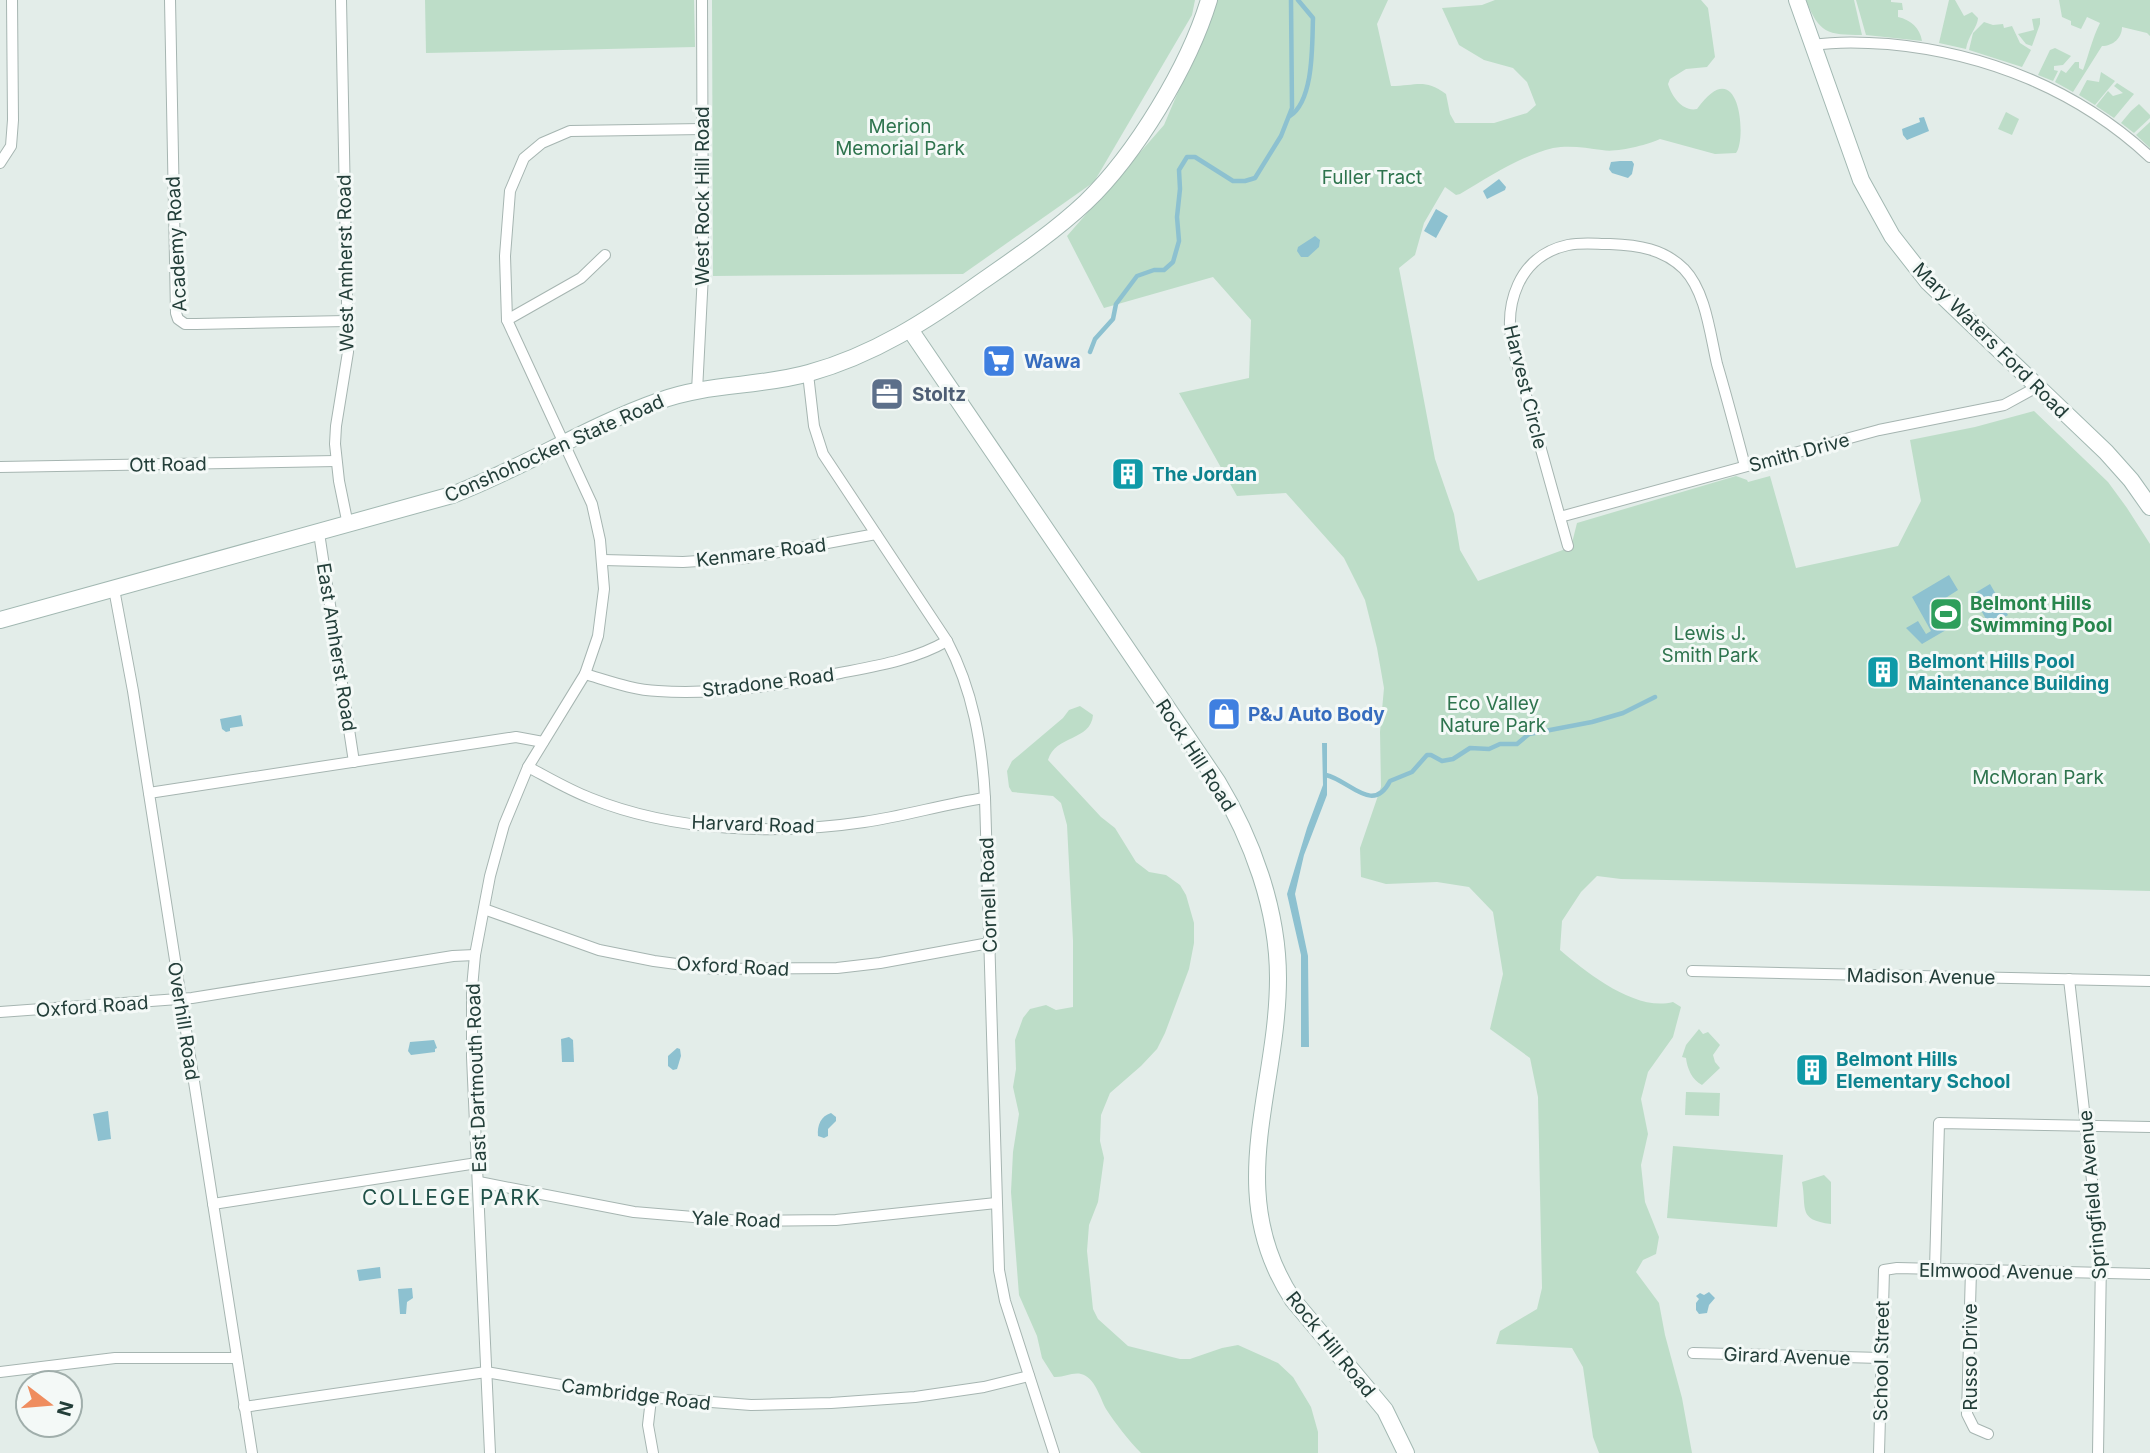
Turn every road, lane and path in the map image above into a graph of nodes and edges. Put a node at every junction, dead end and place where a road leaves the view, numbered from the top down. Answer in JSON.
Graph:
{"nodes":[{"id":1,"x":12,"y":0,"type":"edge"},
{"id":2,"x":170,"y":0,"type":"edge"},
{"id":3,"x":341,"y":0,"type":"edge"},
{"id":4,"x":702,"y":0,"type":"edge"},
{"id":5,"x":1209,"y":0,"type":"edge"},
{"id":6,"x":1797,"y":0,"type":"edge"},
{"id":7,"x":1813,"y":46,"type":"junction"},
{"id":8,"x":703,"y":129,"type":"junction"},
{"id":9,"x":2150,"y":157,"type":"edge"},
{"id":10,"x":0,"y":163,"type":"edge"},
{"id":11,"x":604,"y":255,"type":"dead end"},
{"id":12,"x":507,"y":320,"type":"junction"},
{"id":13,"x":347,"y":321,"type":"junction"},
{"id":14,"x":911,"y":331,"type":"junction"},
{"id":15,"x":808,"y":374,"type":"junction"},
{"id":16,"x":2037,"y":387,"type":"junction"},
{"id":17,"x":697,"y":391,"type":"junction"},
{"id":18,"x":564,"y":444,"type":"junction"},
{"id":19,"x":337,"y":461,"type":"junction"},
{"id":20,"x":1745,"y":466,"type":"junction"},
{"id":21,"x":0,"y":467,"type":"edge"},
{"id":22,"x":2150,"y":507,"type":"edge"},
{"id":23,"x":1560,"y":517,"type":"junction"},
{"id":24,"x":348,"y":525,"type":"junction"},
{"id":25,"x":319,"y":533,"type":"junction"},
{"id":26,"x":876,"y":534,"type":"junction"},
{"id":27,"x":1568,"y":546,"type":"dead end"},
{"id":28,"x":603,"y":560,"type":"junction"},
{"id":29,"x":114,"y":589,"type":"junction"},
{"id":30,"x":0,"y":620,"type":"edge"},
{"id":31,"x":947,"y":641,"type":"junction"},
{"id":32,"x":585,"y":674,"type":"junction"},
{"id":33,"x":543,"y":742,"type":"junction"},
{"id":34,"x":354,"y":762,"type":"junction"},
{"id":35,"x":528,"y":767,"type":"junction"},
{"id":36,"x":149,"y":793,"type":"junction"},
{"id":37,"x":985,"y":798,"type":"junction"},
{"id":38,"x":484,"y":909,"type":"junction"},
{"id":39,"x":989,"y":943,"type":"junction"},
{"id":40,"x":475,"y":955,"type":"junction"},
{"id":41,"x":1692,"y":971,"type":"dead end"},
{"id":42,"x":2069,"y":979,"type":"junction"},
{"id":43,"x":2150,"y":981,"type":"edge"},
{"id":44,"x":181,"y":999,"type":"junction"},
{"id":45,"x":0,"y":1012,"type":"edge"},
{"id":46,"x":2087,"y":1126,"type":"junction"},
{"id":47,"x":2150,"y":1127,"type":"edge"},
{"id":48,"x":477,"y":1163,"type":"junction"},
{"id":49,"x":478,"y":1182,"type":"junction"},
{"id":50,"x":996,"y":1203,"type":"junction"},
{"id":51,"x":213,"y":1204,"type":"junction"},
{"id":52,"x":1884,"y":1269,"type":"joint"},
{"id":53,"x":1935,"y":1269,"type":"junction"},
{"id":54,"x":1971,"y":1270,"type":"junction"},
{"id":55,"x":2101,"y":1273,"type":"junction"},
{"id":56,"x":2150,"y":1274,"type":"edge"},
{"id":57,"x":1693,"y":1353,"type":"dead end"},
{"id":58,"x":237,"y":1358,"type":"junction"},
{"id":59,"x":1881,"y":1358,"type":"junction"},
{"id":60,"x":0,"y":1372,"type":"edge"},
{"id":61,"x":486,"y":1373,"type":"junction"},
{"id":62,"x":1029,"y":1376,"type":"junction"},
{"id":63,"x":651,"y":1399,"type":"junction"},
{"id":64,"x":244,"y":1407,"type":"junction"},
{"id":65,"x":1988,"y":1434,"type":"dead end"},
{"id":66,"x":252,"y":1453,"type":"edge"},
{"id":67,"x":489,"y":1453,"type":"edge"},
{"id":68,"x":653,"y":1453,"type":"edge"},
{"id":69,"x":1054,"y":1453,"type":"edge"},
{"id":70,"x":1406,"y":1453,"type":"edge"},
{"id":71,"x":1879,"y":1453,"type":"edge"},
{"id":72,"x":2098,"y":1453,"type":"edge"}],
"edges":[{"from":1,"to":10,"type":"street"},
{"from":2,"to":13,"type":"street","name":"Academy Road"},
{"from":3,"to":13,"type":"street","name":"West Amherst Road"},
{"from":4,"to":8,"type":"street","name":"West Rock Hill Road"},
{"from":5,"to":14,"type":"main road","name":"Conshohocken State Road"},
{"from":6,"to":7,"type":"main road","name":"Mary Waters Ford Road"},
{"from":7,"to":9,"type":"street"},
{"from":7,"to":16,"type":"main road","name":"Mary Waters Ford Road"},
{"from":8,"to":12,"type":"street"},
{"from":8,"to":17,"type":"street","name":"West Rock Hill Road"},
{"from":11,"to":12,"type":"street"},
{"from":12,"to":18,"type":"street","name":"East Dartmouth Road"},
{"from":13,"to":19,"type":"street","name":"West Amherst Road"},
{"from":14,"to":15,"type":"main road","name":"Conshohocken State Road"},
{"from":14,"to":70,"type":"main road","name":"Rock Hill Road"},
{"from":15,"to":17,"type":"main road","name":"Conshohocken State Road"},
{"from":15,"to":26,"type":"street","name":"Cornell Road"},
{"from":16,"to":20,"type":"street","name":"Smith Drive"},
{"from":16,"to":22,"type":"main road","name":"Mary Waters Ford Road"},
{"from":17,"to":18,"type":"main road","name":"Conshohocken State Road"},
{"from":18,"to":24,"type":"main road","name":"Conshohocken State Road"},
{"from":18,"to":28,"type":"street","name":"East Dartmouth Road"},
{"from":19,"to":21,"type":"street","name":"Ott Road"},
{"from":19,"to":24,"type":"street","name":"West Amherst Road"},
{"from":20,"to":23,"type":"street","name":"Smith Drive"},
{"from":20,"to":23,"type":"street","name":"Harvest Circle"},
{"from":23,"to":27,"type":"street","name":"Harvest Circle"},
{"from":24,"to":25,"type":"main road","name":"Conshohocken State Road"},
{"from":25,"to":29,"type":"main road","name":"Conshohocken State Road"},
{"from":25,"to":34,"type":"street","name":"East Amherst Road"},
{"from":26,"to":28,"type":"street","name":"Kenmare Road"},
{"from":26,"to":31,"type":"street","name":"Cornell Road"},
{"from":28,"to":32,"type":"street","name":"East Dartmouth Road"},
{"from":29,"to":30,"type":"main road","name":"Conshohocken State Road"},
{"from":29,"to":36,"type":"street","name":"Overhill Road"},
{"from":31,"to":32,"type":"street","name":"Stradone Road"},
{"from":31,"to":37,"type":"street","name":"Cornell Road"},
{"from":32,"to":33,"type":"street","name":"East Dartmouth Road"},
{"from":33,"to":34,"type":"street"},
{"from":33,"to":35,"type":"street","name":"East Dartmouth Road"},
{"from":34,"to":36,"type":"street"},
{"from":35,"to":37,"type":"street","name":"Harvard Road"},
{"from":35,"to":38,"type":"street","name":"East Dartmouth Road"},
{"from":36,"to":44,"type":"street","name":"Overhill Road"},
{"from":37,"to":39,"type":"street","name":"Cornell Road"},
{"from":38,"to":39,"type":"street","name":"Oxford Road"},
{"from":38,"to":40,"type":"street","name":"East Dartmouth Road"},
{"from":39,"to":50,"type":"street","name":"Cornell Road"},
{"from":40,"to":44,"type":"street","name":"Oxford Road"},
{"from":40,"to":48,"type":"street","name":"East Dartmouth Road"},
{"from":41,"to":42,"type":"street","name":"Madison Avenue"},
{"from":42,"to":43,"type":"street","name":"Madison Avenue"},
{"from":42,"to":46,"type":"street","name":"Springfield Avenue"},
{"from":44,"to":45,"type":"street","name":"Oxford Road"},
{"from":44,"to":51,"type":"street","name":"Overhill Road"},
{"from":46,"to":47,"type":"street"},
{"from":46,"to":53,"type":"street"},
{"from":46,"to":55,"type":"street","name":"Springfield Avenue"},
{"from":48,"to":49,"type":"street","name":"East Dartmouth Road"},
{"from":48,"to":51,"type":"street"},
{"from":49,"to":50,"type":"street","name":"Yale Road"},
{"from":49,"to":61,"type":"street","name":"East Dartmouth Road"},
{"from":50,"to":62,"type":"street","name":"Cornell Road"},
{"from":51,"to":58,"type":"street","name":"Overhill Road"},
{"from":52,"to":53,"type":"street","name":"Elmwood Avenue"},
{"from":52,"to":59,"type":"street","name":"School Street"},
{"from":53,"to":54,"type":"street","name":"Elmwood Avenue"},
{"from":54,"to":55,"type":"street","name":"Elmwood Avenue"},
{"from":54,"to":65,"type":"street","name":"Russo Drive"},
{"from":55,"to":56,"type":"street","name":"Elmwood Avenue"},
{"from":55,"to":72,"type":"street","name":"Springfield Avenue"},
{"from":57,"to":59,"type":"street","name":"Girard Avenue"},
{"from":58,"to":60,"type":"street"},
{"from":58,"to":64,"type":"street","name":"Overhill Road"},
{"from":59,"to":71,"type":"street","name":"School Street"},
{"from":61,"to":63,"type":"street","name":"Cambridge Road"},
{"from":61,"to":64,"type":"street","name":"Cambridge Road"},
{"from":61,"to":67,"type":"street","name":"East Dartmouth Road"},
{"from":62,"to":63,"type":"street","name":"Cambridge Road"},
{"from":62,"to":69,"type":"street","name":"Cornell Road"},
{"from":63,"to":68,"type":"street"},
{"from":64,"to":66,"type":"street","name":"Overhill Road"}]}
